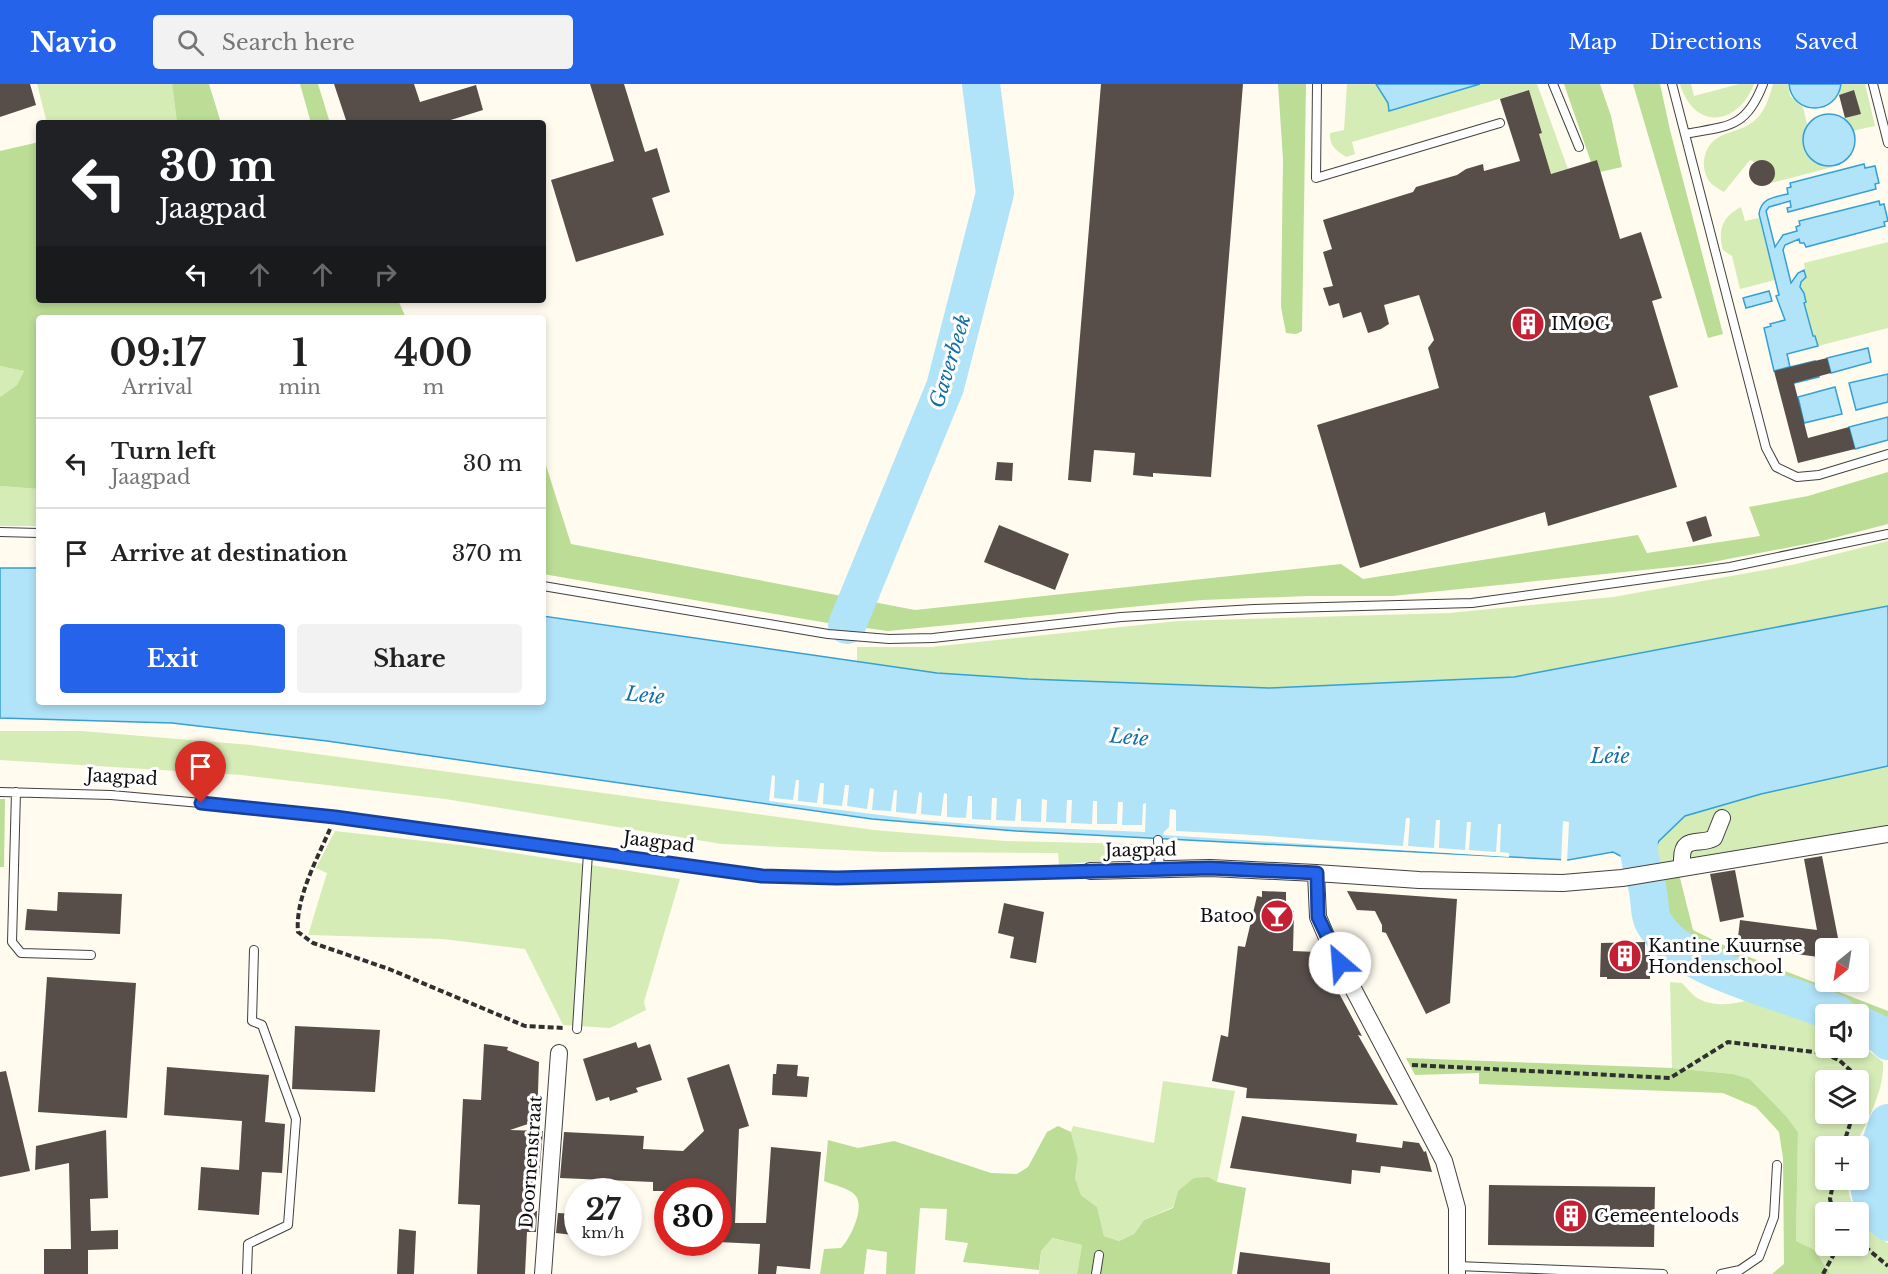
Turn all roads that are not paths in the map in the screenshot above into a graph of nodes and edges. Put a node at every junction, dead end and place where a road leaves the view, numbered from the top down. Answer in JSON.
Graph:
{"nodes":[{"id":1,"x":1317,"y":84,"type":"edge"},
{"id":2,"x":1553,"y":84,"type":"edge"},
{"id":3,"x":1672,"y":84,"type":"edge"},
{"id":4,"x":1763,"y":84,"type":"edge"},
{"id":5,"x":1873,"y":84,"type":"edge"},
{"id":6,"x":1500,"y":123,"type":"dead end"},
{"id":7,"x":1685,"y":134,"type":"junction"},
{"id":8,"x":1888,"y":143,"type":"edge"},
{"id":9,"x":1579,"y":147,"type":"dead end"},
{"id":10,"x":1888,"y":454,"type":"edge"},
{"id":11,"x":0,"y":532,"type":"edge"},
{"id":12,"x":36,"y":532,"type":"edge"},
{"id":13,"x":1888,"y":534,"type":"edge"},
{"id":14,"x":546,"y":587,"type":"edge"},
{"id":15,"x":0,"y":792,"type":"edge"},
{"id":16,"x":16,"y":792,"type":"junction"},
{"id":17,"x":1722,"y":818,"type":"dead end"},
{"id":18,"x":1888,"y":834,"type":"edge"},
{"id":19,"x":1158,"y":840,"type":"dead end"},
{"id":20,"x":588,"y":853,"type":"junction"},
{"id":21,"x":1677,"y":865,"type":"junction"},
{"id":22,"x":1160,"y":869,"type":"junction"},
{"id":23,"x":1090,"y":871,"type":"joint"},
{"id":24,"x":1317,"y":873,"type":"junction"},
{"id":25,"x":255,"y":951,"type":"dead end"},
{"id":26,"x":91,"y":955,"type":"dead end"},
{"id":27,"x":578,"y":1029,"type":"road end"},
{"id":28,"x":559,"y":1053,"type":"dead end"},
{"id":29,"x":1777,"y":1165,"type":"dead end"},
{"id":30,"x":1099,"y":1255,"type":"dead end"},
{"id":31,"x":1457,"y":1270,"type":"edge"},
{"id":32,"x":247,"y":1274,"type":"edge"},
{"id":33,"x":543,"y":1274,"type":"edge"},
{"id":34,"x":1096,"y":1274,"type":"edge"},
{"id":35,"x":1663,"y":1274,"type":"edge"},
{"id":36,"x":1720,"y":1274,"type":"edge"}],
"edges":[{"from":1,"to":6,"type":"lane"},
{"from":2,"to":9,"type":"lane"},
{"from":3,"to":7,"type":"lane"},
{"from":4,"to":7,"type":"lane"},
{"from":5,"to":8,"type":"lane"},
{"from":7,"to":10,"type":"lane"},
{"from":11,"to":12,"type":"lane"},
{"from":13,"to":14,"type":"lane"},
{"from":15,"to":16,"type":"lane","name":"Jaagpad"},
{"from":16,"to":20,"type":"lane","name":"Jaagpad"},
{"from":16,"to":26,"type":"lane"},
{"from":17,"to":21,"type":"street"},
{"from":18,"to":21,"type":"street","name":"Jaagpad"},
{"from":19,"to":22,"type":"lane"},
{"from":20,"to":23,"type":"lane","name":"Jaagpad"},
{"from":20,"to":27,"type":"lane"},
{"from":21,"to":24,"type":"street","name":"Jaagpad"},
{"from":22,"to":23,"type":"street","name":"Jaagpad"},
{"from":22,"to":24,"type":"street","name":"Jaagpad"},
{"from":24,"to":31,"type":"street"},
{"from":25,"to":32,"type":"lane"},
{"from":28,"to":33,"type":"street","name":"Doornenstraat"},
{"from":29,"to":36,"type":"lane"},
{"from":30,"to":34,"type":"lane"},
{"from":31,"to":35,"type":"lane"}]}
